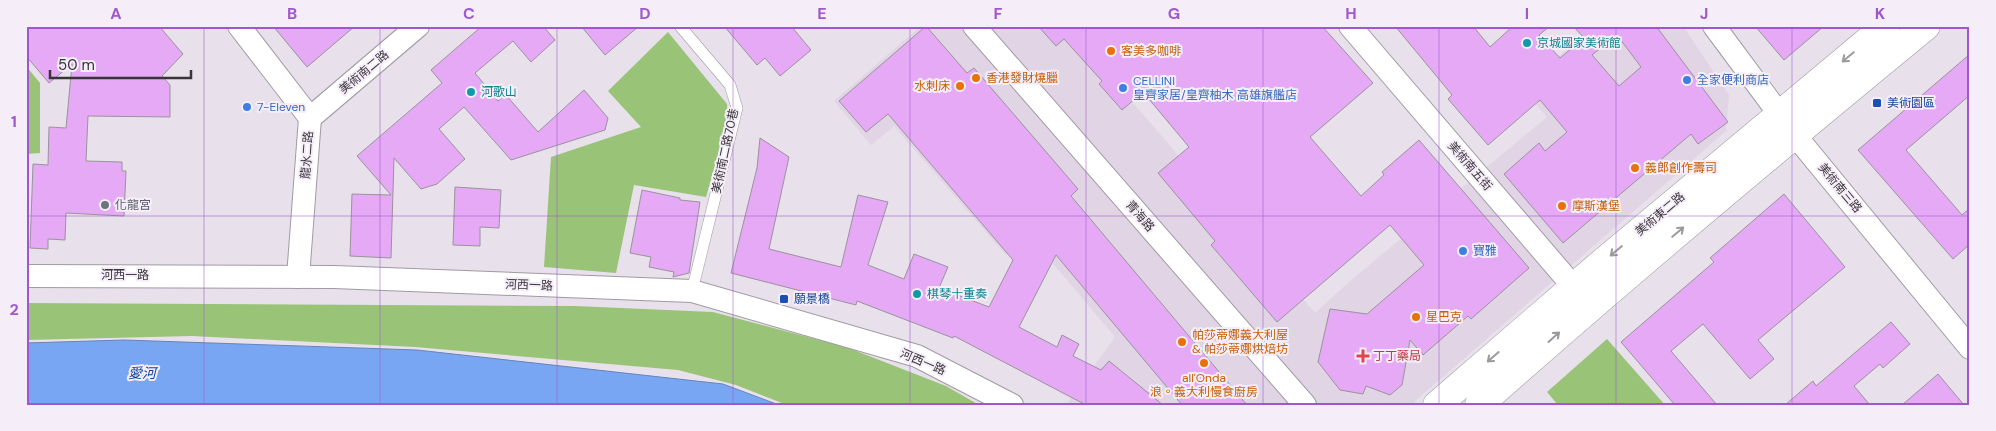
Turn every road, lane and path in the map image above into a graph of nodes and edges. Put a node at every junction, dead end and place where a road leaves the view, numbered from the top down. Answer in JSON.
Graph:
{"nodes":[{"id":1,"x":239,"y":26,"type":"edge"},
{"id":2,"x":418,"y":26,"type":"edge"},
{"id":3,"x":680,"y":26,"type":"edge"},
{"id":4,"x":974,"y":26,"type":"edge"},
{"id":5,"x":1350,"y":26,"type":"edge"},
{"id":6,"x":1714,"y":26,"type":"edge"},
{"id":7,"x":1886,"y":26,"type":"edge"},
{"id":8,"x":1926,"y":26,"type":"edge"},
{"id":9,"x":310,"y":118,"type":"junction"},
{"id":10,"x":1787,"y":124,"type":"junction"},
{"id":11,"x":26,"y":276,"type":"edge"},
{"id":12,"x":298,"y":277,"type":"junction"},
{"id":13,"x":692,"y":291,"type":"junction"},
{"id":14,"x":1582,"y":296,"type":"junction"},
{"id":15,"x":1970,"y":348,"type":"edge"},
{"id":16,"x":1012,"y":405,"type":"edge"},
{"id":17,"x":1305,"y":405,"type":"edge"},
{"id":18,"x":1437,"y":405,"type":"edge"},
{"id":19,"x":1479,"y":405,"type":"edge"}],
"edges":[{"from":1,"to":9,"type":"street","name":"龍水二路"},
{"from":2,"to":9,"type":"street","name":"美術南二路"},
{"from":3,"to":13,"type":"lane","name":"美術南二路70巷"},
{"from":4,"to":17,"type":"street","name":"青海路"},
{"from":5,"to":14,"type":"street","name":"美術南五街"},
{"from":6,"to":10,"type":"street","name":"美術南三路"},
{"from":7,"to":10,"type":"street","name":"美術東二路","one_way":true},
{"from":8,"to":10,"type":"street","name":"美術東二路"},
{"from":9,"to":12,"type":"street","name":"龍水二路"},
{"from":10,"to":14,"type":"street","name":"美術東二路"},
{"from":10,"to":15,"type":"street","name":"美術南三路"},
{"from":11,"to":12,"type":"street","name":"河西一路"},
{"from":12,"to":13,"type":"street","name":"河西一路"},
{"from":13,"to":16,"type":"street","name":"河西一路"},
{"from":14,"to":18,"type":"street","name":"美術東二路","one_way":true},
{"from":19,"to":14,"type":"street","name":"美術東二路","one_way":true}]}
